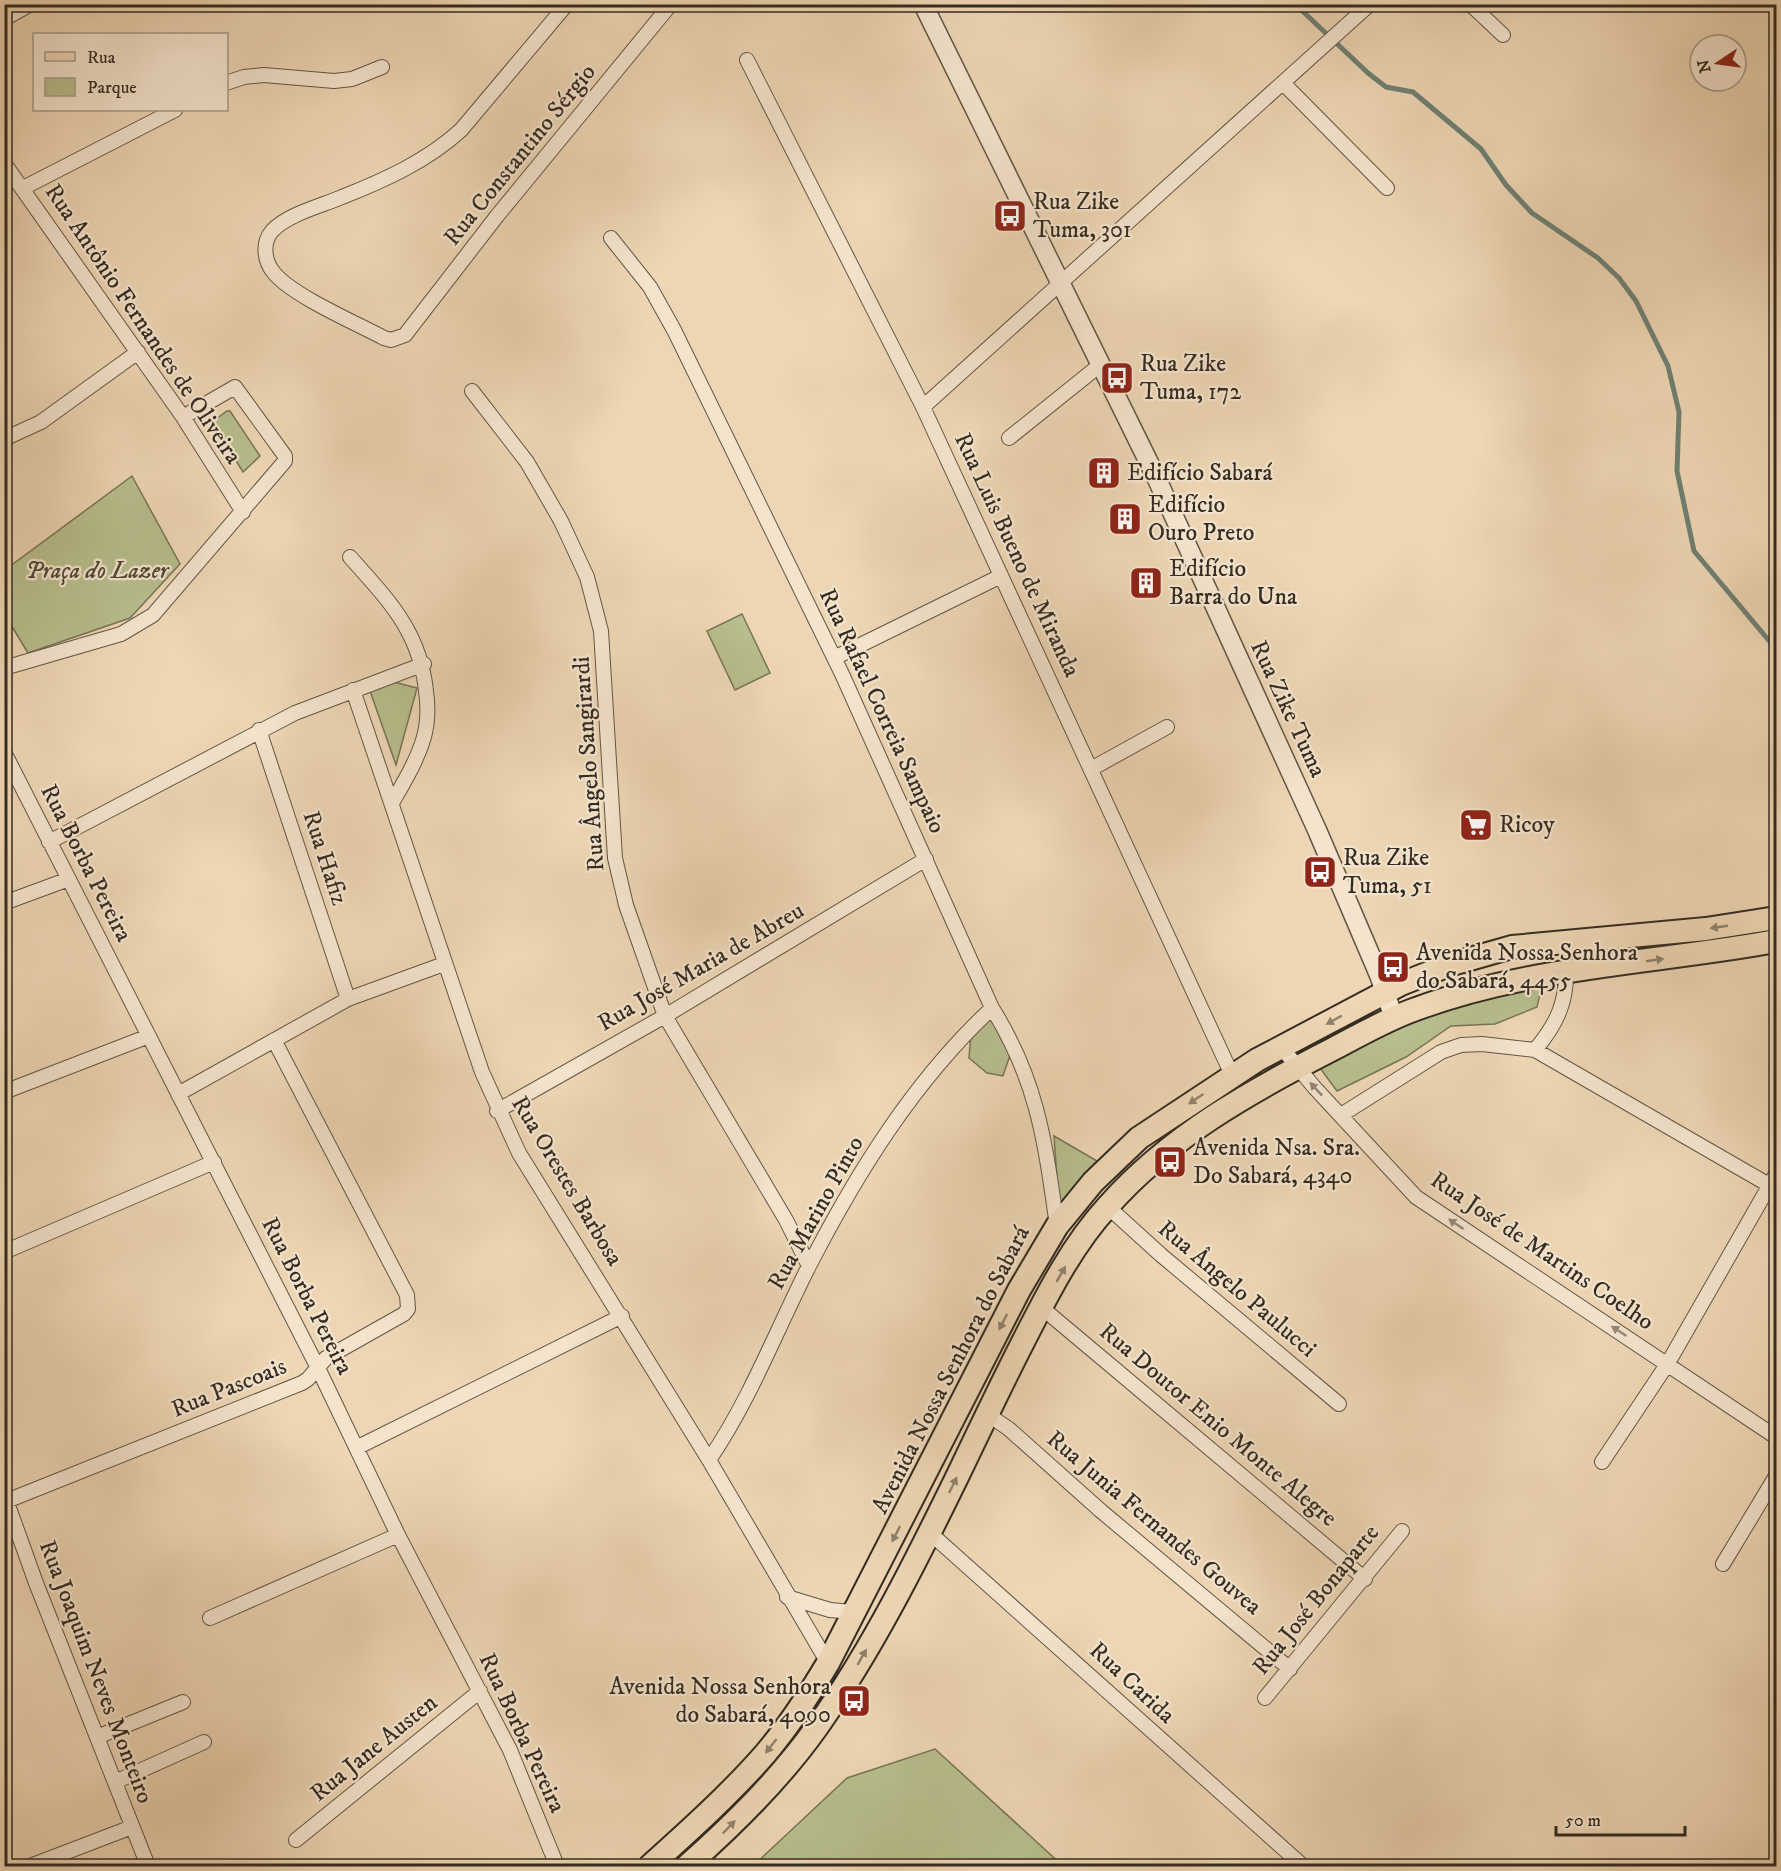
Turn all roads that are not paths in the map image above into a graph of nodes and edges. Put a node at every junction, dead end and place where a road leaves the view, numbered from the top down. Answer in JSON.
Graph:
{"nodes":[{"id":1,"x":32,"y":4,"type":"edge"},
{"id":2,"x":567,"y":4,"type":"edge"},
{"id":3,"x":671,"y":4,"type":"edge"},
{"id":4,"x":922,"y":4,"type":"edge"},
{"id":5,"x":1370,"y":4,"type":"edge"},
{"id":6,"x":1470,"y":4,"type":"edge"},
{"id":7,"x":4,"y":19,"type":"edge"},
{"id":8,"x":1503,"y":35,"type":"dead end"},
{"id":9,"x":747,"y":60,"type":"dead end"},
{"id":10,"x":382,"y":67,"type":"dead end"},
{"id":11,"x":228,"y":82,"type":"edge"},
{"id":12,"x":1284,"y":84,"type":"junction"},
{"id":13,"x":173,"y":111,"type":"edge"},
{"id":14,"x":4,"y":163,"type":"edge"},
{"id":15,"x":23,"y":188,"type":"junction"},
{"id":16,"x":1387,"y":188,"type":"dead end"},
{"id":17,"x":611,"y":238,"type":"dead end"},
{"id":18,"x":1061,"y":283,"type":"junction"},
{"id":19,"x":138,"y":352,"type":"junction"},
{"id":20,"x":1100,"y":365,"type":"junction"},
{"id":21,"x":472,"y":391,"type":"dead end"},
{"id":22,"x":923,"y":407,"type":"junction"},
{"id":23,"x":183,"y":417,"type":"junction"},
{"id":24,"x":1009,"y":438,"type":"dead end"},
{"id":25,"x":4,"y":439,"type":"edge"},
{"id":26,"x":243,"y":513,"type":"junction"},
{"id":27,"x":350,"y":557,"type":"dead end"},
{"id":28,"x":1001,"y":576,"type":"junction"},
{"id":29,"x":834,"y":658,"type":"junction"},
{"id":30,"x":424,"y":664,"type":"junction"},
{"id":31,"x":4,"y":668,"type":"edge"},
{"id":32,"x":352,"y":690,"type":"junction"},
{"id":33,"x":1167,"y":727,"type":"dead end"},
{"id":34,"x":258,"y":730,"type":"junction"},
{"id":35,"x":4,"y":752,"type":"edge"},
{"id":36,"x":1091,"y":769,"type":"junction"},
{"id":37,"x":392,"y":803,"type":"junction"},
{"id":38,"x":49,"y":842,"type":"junction"},
{"id":39,"x":926,"y":859,"type":"junction"},
{"id":40,"x":69,"y":879,"type":"junction"},
{"id":41,"x":4,"y":903,"type":"edge"},
{"id":42,"x":1776,"y":918,"type":"edge"},
{"id":43,"x":1776,"y":941,"type":"edge"},
{"id":44,"x":444,"y":964,"type":"junction"},
{"id":45,"x":1566,"y":970,"type":"junction"},
{"id":46,"x":1385,"y":992,"type":"junction"},
{"id":47,"x":348,"y":999,"type":"junction"},
{"id":48,"x":993,"y":1008,"type":"junction"},
{"id":49,"x":665,"y":1016,"type":"junction"},
{"id":50,"x":1394,"y":1018,"type":"junction"},
{"id":51,"x":149,"y":1036,"type":"junction"},
{"id":52,"x":274,"y":1040,"type":"junction"},
{"id":53,"x":1282,"y":1048,"type":"junction"},
{"id":54,"x":1535,"y":1050,"type":"junction"},
{"id":55,"x":1297,"y":1067,"type":"junction"},
{"id":56,"x":1232,"y":1075,"type":"junction"},
{"id":57,"x":4,"y":1092,"type":"edge"},
{"id":58,"x":178,"y":1094,"type":"junction"},
{"id":59,"x":497,"y":1110,"type":"junction"},
{"id":60,"x":1341,"y":1115,"type":"junction"},
{"id":61,"x":214,"y":1162,"type":"junction"},
{"id":62,"x":1774,"y":1183,"type":"edge"},
{"id":63,"x":1107,"y":1206,"type":"junction"},
{"id":64,"x":1057,"y":1226,"type":"junction"},
{"id":65,"x":4,"y":1252,"type":"edge"},
{"id":66,"x":809,"y":1266,"type":"junction"},
{"id":67,"x":1041,"y":1308,"type":"junction"},
{"id":68,"x":622,"y":1316,"type":"junction"},
{"id":69,"x":1668,"y":1363,"type":"junction"},
{"id":70,"x":318,"y":1368,"type":"junction"},
{"id":71,"x":1339,"y":1404,"type":"dead end"},
{"id":72,"x":987,"y":1414,"type":"junction"},
{"id":73,"x":1776,"y":1437,"type":"edge"},
{"id":74,"x":358,"y":1447,"type":"junction"},
{"id":75,"x":709,"y":1460,"type":"junction"},
{"id":76,"x":1602,"y":1462,"type":"dead end"},
{"id":77,"x":1776,"y":1476,"type":"edge"},
{"id":78,"x":5,"y":1499,"type":"edge"},
{"id":79,"x":1402,"y":1531,"type":"dead end"},
{"id":80,"x":930,"y":1533,"type":"junction"},
{"id":81,"x":398,"y":1535,"type":"junction"},
{"id":82,"x":1724,"y":1564,"type":"dead end"},
{"id":83,"x":1365,"y":1578,"type":"junction"},
{"id":84,"x":787,"y":1597,"type":"junction"},
{"id":85,"x":853,"y":1612,"type":"junction"},
{"id":86,"x":210,"y":1618,"type":"dead end"},
{"id":87,"x":828,"y":1664,"type":"junction"},
{"id":88,"x":1290,"y":1669,"type":"junction"},
{"id":89,"x":480,"y":1691,"type":"junction"},
{"id":90,"x":1264,"y":1698,"type":"dead end"},
{"id":91,"x":183,"y":1702,"type":"dead end"},
{"id":92,"x":97,"y":1737,"type":"junction"},
{"id":93,"x":204,"y":1742,"type":"dead end"},
{"id":94,"x":115,"y":1782,"type":"junction"},
{"id":95,"x":132,"y":1827,"type":"junction"},
{"id":96,"x":296,"y":1840,"type":"dead end"},
{"id":97,"x":30,"y":1866,"type":"edge"},
{"id":98,"x":148,"y":1866,"type":"edge"},
{"id":99,"x":557,"y":1866,"type":"edge"},
{"id":100,"x":650,"y":1866,"type":"edge"},
{"id":101,"x":687,"y":1866,"type":"edge"},
{"id":102,"x":1303,"y":1866,"type":"edge"}],
"edges":[{"from":1,"to":7,"type":"street"},
{"from":2,"to":3,"type":"street","name":"Rua Constantino Sérgio"},
{"from":4,"to":18,"type":"street","name":"Rua Zike Tuma"},
{"from":5,"to":12,"type":"street"},
{"from":6,"to":8,"type":"street"},
{"from":9,"to":22,"type":"street","name":"Rua Luis Bueno de Miranda"},
{"from":10,"to":11,"type":"street"},
{"from":12,"to":16,"type":"street"},
{"from":12,"to":18,"type":"street"},
{"from":13,"to":15,"type":"street"},
{"from":14,"to":15,"type":"street","name":"Rua Antônio Fernandes de Oliveira"},
{"from":15,"to":19,"type":"street","name":"Rua Antônio Fernandes de Oliveira"},
{"from":17,"to":29,"type":"street","name":"Rua Rafael Correia Sampaio"},
{"from":18,"to":20,"type":"street","name":"Rua Zike Tuma"},
{"from":18,"to":22,"type":"street"},
{"from":19,"to":23,"type":"street","name":"Rua Antônio Fernandes de Oliveira"},
{"from":19,"to":25,"type":"street"},
{"from":20,"to":24,"type":"street"},
{"from":20,"to":46,"type":"street","name":"Rua Zike Tuma"},
{"from":21,"to":49,"type":"street","name":"Rua Ângelo Sangirardi"},
{"from":22,"to":28,"type":"street","name":"Rua Luis Bueno de Miranda"},
{"from":23,"to":26,"type":"street","name":"Rua Antônio Fernandes de Oliveira"},
{"from":23,"to":26,"type":"street"},
{"from":26,"to":31,"type":"street"},
{"from":27,"to":30,"type":"street"},
{"from":28,"to":29,"type":"street"},
{"from":28,"to":36,"type":"street","name":"Rua Luis Bueno de Miranda"},
{"from":29,"to":39,"type":"street","name":"Rua Rafael Correia Sampaio"},
{"from":30,"to":32,"type":"street"},
{"from":30,"to":37,"type":"street"},
{"from":32,"to":34,"type":"street"},
{"from":32,"to":37,"type":"street","name":"Rua Orestes Barbosa"},
{"from":33,"to":36,"type":"street"},
{"from":34,"to":38,"type":"street"},
{"from":34,"to":47,"type":"street","name":"Rua Hafiz"},
{"from":35,"to":38,"type":"street","name":"Rua Borba Pereira"},
{"from":36,"to":56,"type":"street","name":"Rua Luis Bueno de Miranda"},
{"from":37,"to":44,"type":"street","name":"Rua Orestes Barbosa"},
{"from":38,"to":40,"type":"street","name":"Rua Borba Pereira"},
{"from":39,"to":48,"type":"street","name":"Rua Rafael Correia Sampaio"},
{"from":39,"to":49,"type":"street","name":"Rua José Maria de Abreu"},
{"from":40,"to":41,"type":"street"},
{"from":40,"to":51,"type":"street","name":"Rua Borba Pereira"},
{"from":42,"to":46,"type":"main road","name":"Avenida Nossa Senhora do Sabará","one_way":true},
{"from":45,"to":43,"type":"main road","one_way":true},
{"from":44,"to":47,"type":"street"},
{"from":44,"to":59,"type":"street","name":"Rua Orestes Barbosa"},
{"from":45,"to":50,"type":"main road"},
{"from":45,"to":54,"type":"street"},
{"from":46,"to":50,"type":"street","name":"Rua Zike Tuma"},
{"from":46,"to":53,"type":"main road","name":"Avenida Nossa Senhora do Sabará","one_way":true},
{"from":47,"to":52,"type":"street"},
{"from":48,"to":64,"type":"street","name":"Rua Rafael Correia Sampaio"},
{"from":48,"to":66,"type":"street","name":"Rua Marino Pinto"},
{"from":49,"to":59,"type":"street","name":"Rua José Maria de Abreu"},
{"from":49,"to":66,"type":"street","name":"Rua Ângelo Sangirardi"},
{"from":50,"to":55,"type":"main road"},
{"from":51,"to":57,"type":"street"},
{"from":51,"to":58,"type":"street","name":"Rua Borba Pereira"},
{"from":52,"to":58,"type":"street"},
{"from":52,"to":70,"type":"street","name":"Rua Pascoais"},
{"from":53,"to":55,"type":"street","name":"Rua José de Martins Coelho"},
{"from":53,"to":56,"type":"main road","name":"Avenida Nossa Senhora do Sabará"},
{"from":54,"to":60,"type":"street"},
{"from":54,"to":62,"type":"street"},
{"from":60,"to":55,"type":"street","name":"Rua José de Martins Coelho","one_way":true},
{"from":55,"to":63,"type":"main road"},
{"from":56,"to":64,"type":"main road","name":"Avenida Nossa Senhora do Sabará","one_way":true},
{"from":58,"to":61,"type":"street","name":"Rua Borba Pereira"},
{"from":59,"to":68,"type":"street","name":"Rua Orestes Barbosa"},
{"from":69,"to":60,"type":"street","name":"Rua José de Martins Coelho","one_way":true},
{"from":61,"to":65,"type":"street"},
{"from":61,"to":70,"type":"street","name":"Rua Borba Pereira"},
{"from":62,"to":69,"type":"street"},
{"from":67,"to":63,"type":"main road","one_way":true},
{"from":63,"to":71,"type":"street","name":"Rua Ângelo Paulucci"},
{"from":64,"to":85,"type":"main road","name":"Avenida Nossa Senhora do Sabará","one_way":true},
{"from":66,"to":75,"type":"street","name":"Rua Marino Pinto"},
{"from":67,"to":72,"type":"main road"},
{"from":67,"to":83,"type":"street","name":"Rua Doutor Enio Monte Alegre"},
{"from":68,"to":74,"type":"street"},
{"from":68,"to":75,"type":"street","name":"Rua Orestes Barbosa"},
{"from":69,"to":73,"type":"street","name":"Rua José de Martins Coelho"},
{"from":69,"to":76,"type":"street"},
{"from":70,"to":74,"type":"street","name":"Rua Borba Pereira"},
{"from":70,"to":78,"type":"street","name":"Rua Pascoais"},
{"from":80,"to":72,"type":"main road","one_way":true},
{"from":72,"to":88,"type":"street","name":"Rua Junia Fernandes Gouvea"},
{"from":74,"to":81,"type":"street","name":"Rua Borba Pereira"},
{"from":75,"to":84,"type":"street","name":"Rua Orestes Barbosa"},
{"from":77,"to":82,"type":"street"},
{"from":78,"to":92,"type":"street","name":"Rua Joaquim Neves Monteiro"},
{"from":79,"to":83,"type":"street","name":"Rua José Bonaparte"},
{"from":101,"to":80,"type":"main road","one_way":true},
{"from":80,"to":102,"type":"street","name":"Rua Carida"},
{"from":81,"to":86,"type":"street"},
{"from":81,"to":89,"type":"street","name":"Rua Borba Pereira"},
{"from":83,"to":88,"type":"street","name":"Rua José Bonaparte"},
{"from":84,"to":85,"type":"street"},
{"from":84,"to":87,"type":"street","name":"Rua Orestes Barbosa"},
{"from":85,"to":87,"type":"main road","name":"Avenida Nossa Senhora do Sabará"},
{"from":87,"to":100,"type":"main road","name":"Avenida Nossa Senhora do Sabará","one_way":true},
{"from":88,"to":90,"type":"street","name":"Rua José Bonaparte"},
{"from":89,"to":96,"type":"street","name":"Rua Jane Austen"},
{"from":89,"to":99,"type":"street","name":"Rua Borba Pereira"},
{"from":91,"to":92,"type":"street"},
{"from":92,"to":94,"type":"street","name":"Rua Joaquim Neves Monteiro"},
{"from":93,"to":94,"type":"street"},
{"from":94,"to":95,"type":"street","name":"Rua Joaquim Neves Monteiro"},
{"from":95,"to":97,"type":"street"},
{"from":95,"to":98,"type":"street","name":"Rua Joaquim Neves Monteiro"}]}
